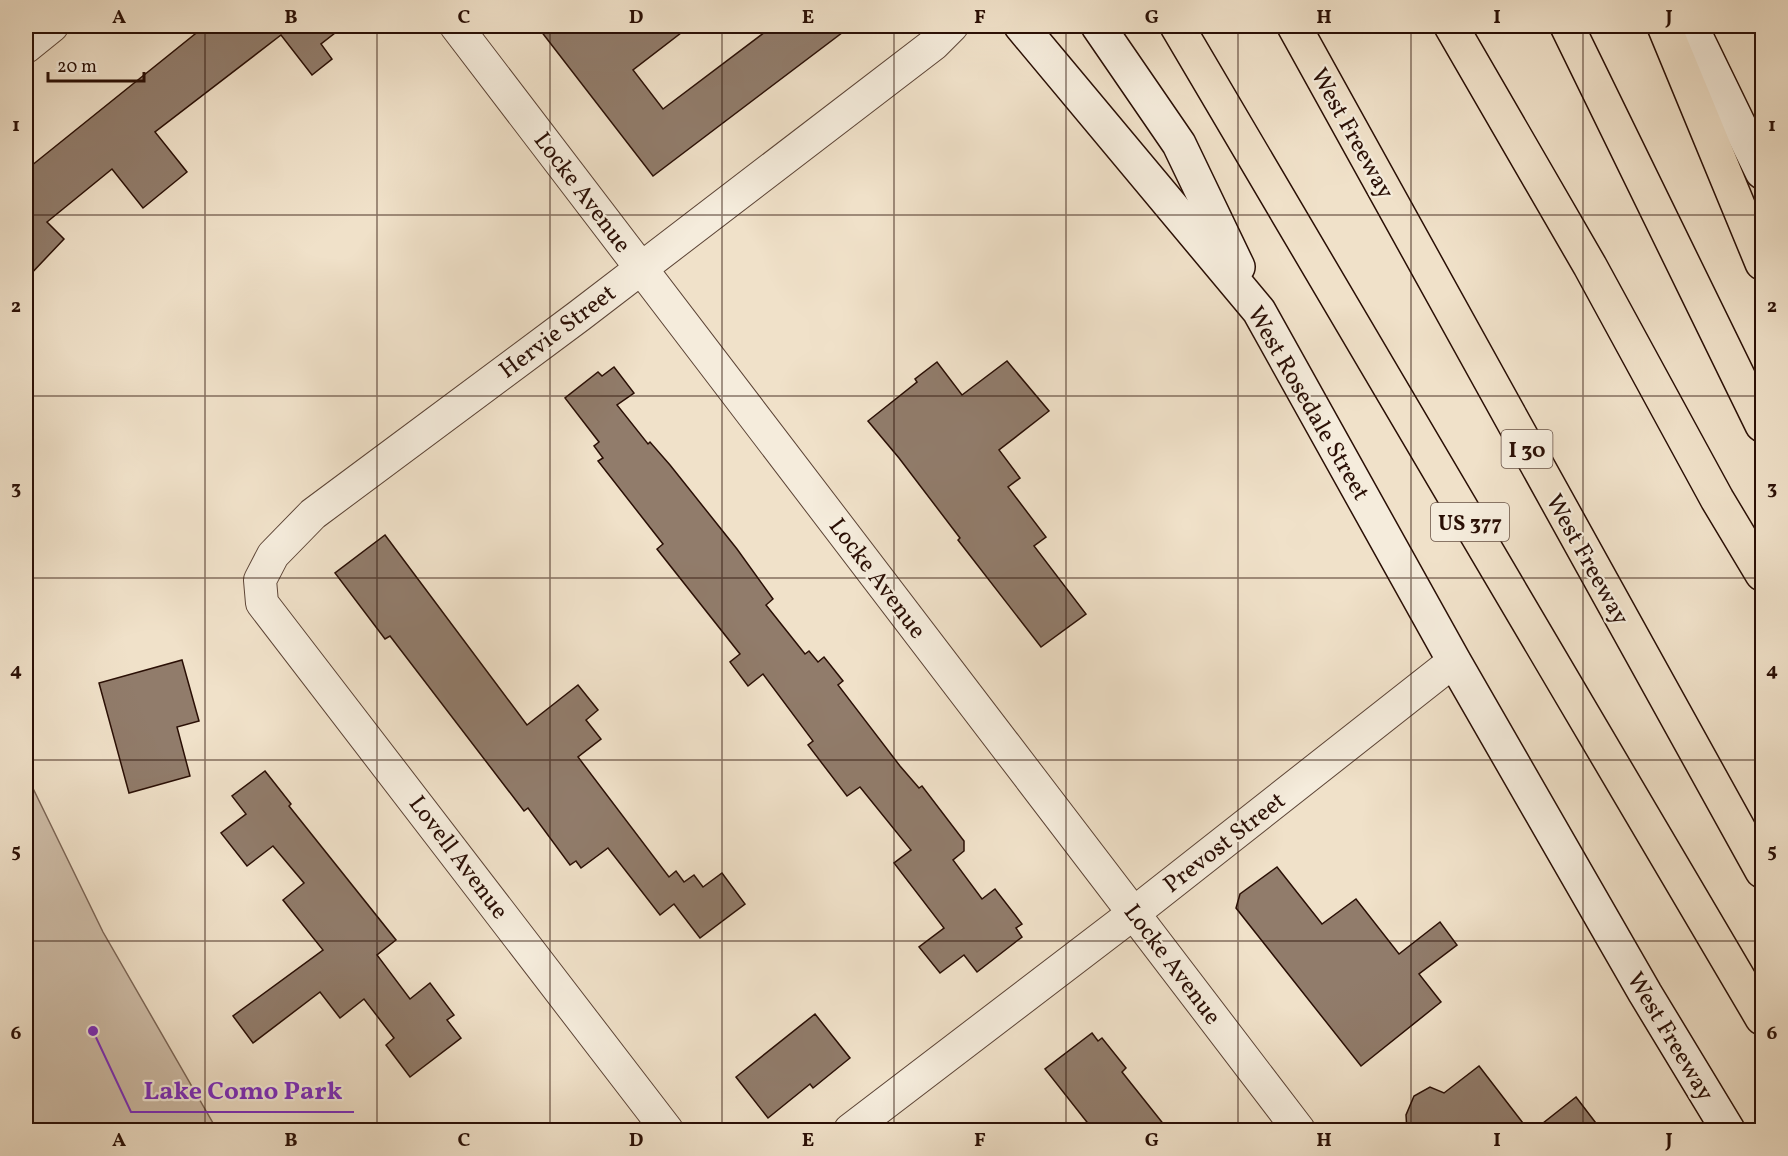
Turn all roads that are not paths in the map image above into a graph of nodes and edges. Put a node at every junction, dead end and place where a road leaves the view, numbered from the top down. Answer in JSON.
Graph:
{"nodes":[{"id":1,"x":52,"y":26,"type":"edge"},
{"id":2,"x":456,"y":26,"type":"edge"},
{"id":3,"x":952,"y":26,"type":"edge"},
{"id":4,"x":1021,"y":26,"type":"edge"},
{"id":5,"x":1098,"y":26,"type":"edge"},
{"id":6,"x":1177,"y":26,"type":"edge"},
{"id":7,"x":1294,"y":26,"type":"edge"},
{"id":8,"x":1451,"y":26,"type":"edge"},
{"id":9,"x":1567,"y":26,"type":"edge"},
{"id":10,"x":1664,"y":26,"type":"edge"},
{"id":11,"x":1691,"y":26,"type":"edge"},
{"id":12,"x":26,"y":47,"type":"edge"},
{"id":13,"x":1762,"y":172,"type":"edge"},
{"id":14,"x":1762,"y":263,"type":"edge"},
{"id":15,"x":641,"y":267,"type":"junction"},
{"id":16,"x":1259,"y":311,"type":"junction"},
{"id":17,"x":1762,"y":426,"type":"edge"},
{"id":18,"x":1762,"y":574,"type":"edge"},
{"id":19,"x":260,"y":580,"type":"joint"},
{"id":20,"x":1454,"y":661,"type":"junction"},
{"id":21,"x":1762,"y":871,"type":"edge"},
{"id":22,"x":1134,"y":914,"type":"junction"},
{"id":23,"x":1762,"y":1018,"type":"edge"},
{"id":24,"x":667,"y":1131,"type":"edge"},
{"id":25,"x":850,"y":1131,"type":"edge"},
{"id":26,"x":1299,"y":1131,"type":"edge"},
{"id":27,"x":1728,"y":1131,"type":"edge"}],
"edges":[{"from":1,"to":12,"type":"street"},
{"from":2,"to":15,"type":"street","name":"Locke Avenue"},
{"from":3,"to":15,"type":"street","name":"Hervie Street"},
{"from":4,"to":16,"type":"main road","name":"West Rosedale Street"},
{"from":5,"to":16,"type":"main road"},
{"from":6,"to":23,"type":"highway","number":"US 377"},
{"from":7,"to":21,"type":"highway","name":"West Freeway","number":"I 30"},
{"from":8,"to":18,"type":"highway"},
{"from":9,"to":17,"type":"highway"},
{"from":10,"to":14,"type":"highway"},
{"from":11,"to":13,"type":"main road"},
{"from":15,"to":19,"type":"street","name":"Hervie Street"},
{"from":15,"to":22,"type":"street","name":"Locke Avenue"},
{"from":16,"to":20,"type":"main road","name":"West Rosedale Street"},
{"from":19,"to":24,"type":"street","name":"Lovell Avenue"},
{"from":20,"to":22,"type":"street","name":"Prevost Street"},
{"from":20,"to":27,"type":"main road","name":"West Freeway"},
{"from":22,"to":25,"type":"street","name":"Prevost Street"},
{"from":22,"to":26,"type":"street","name":"Locke Avenue"}]}
